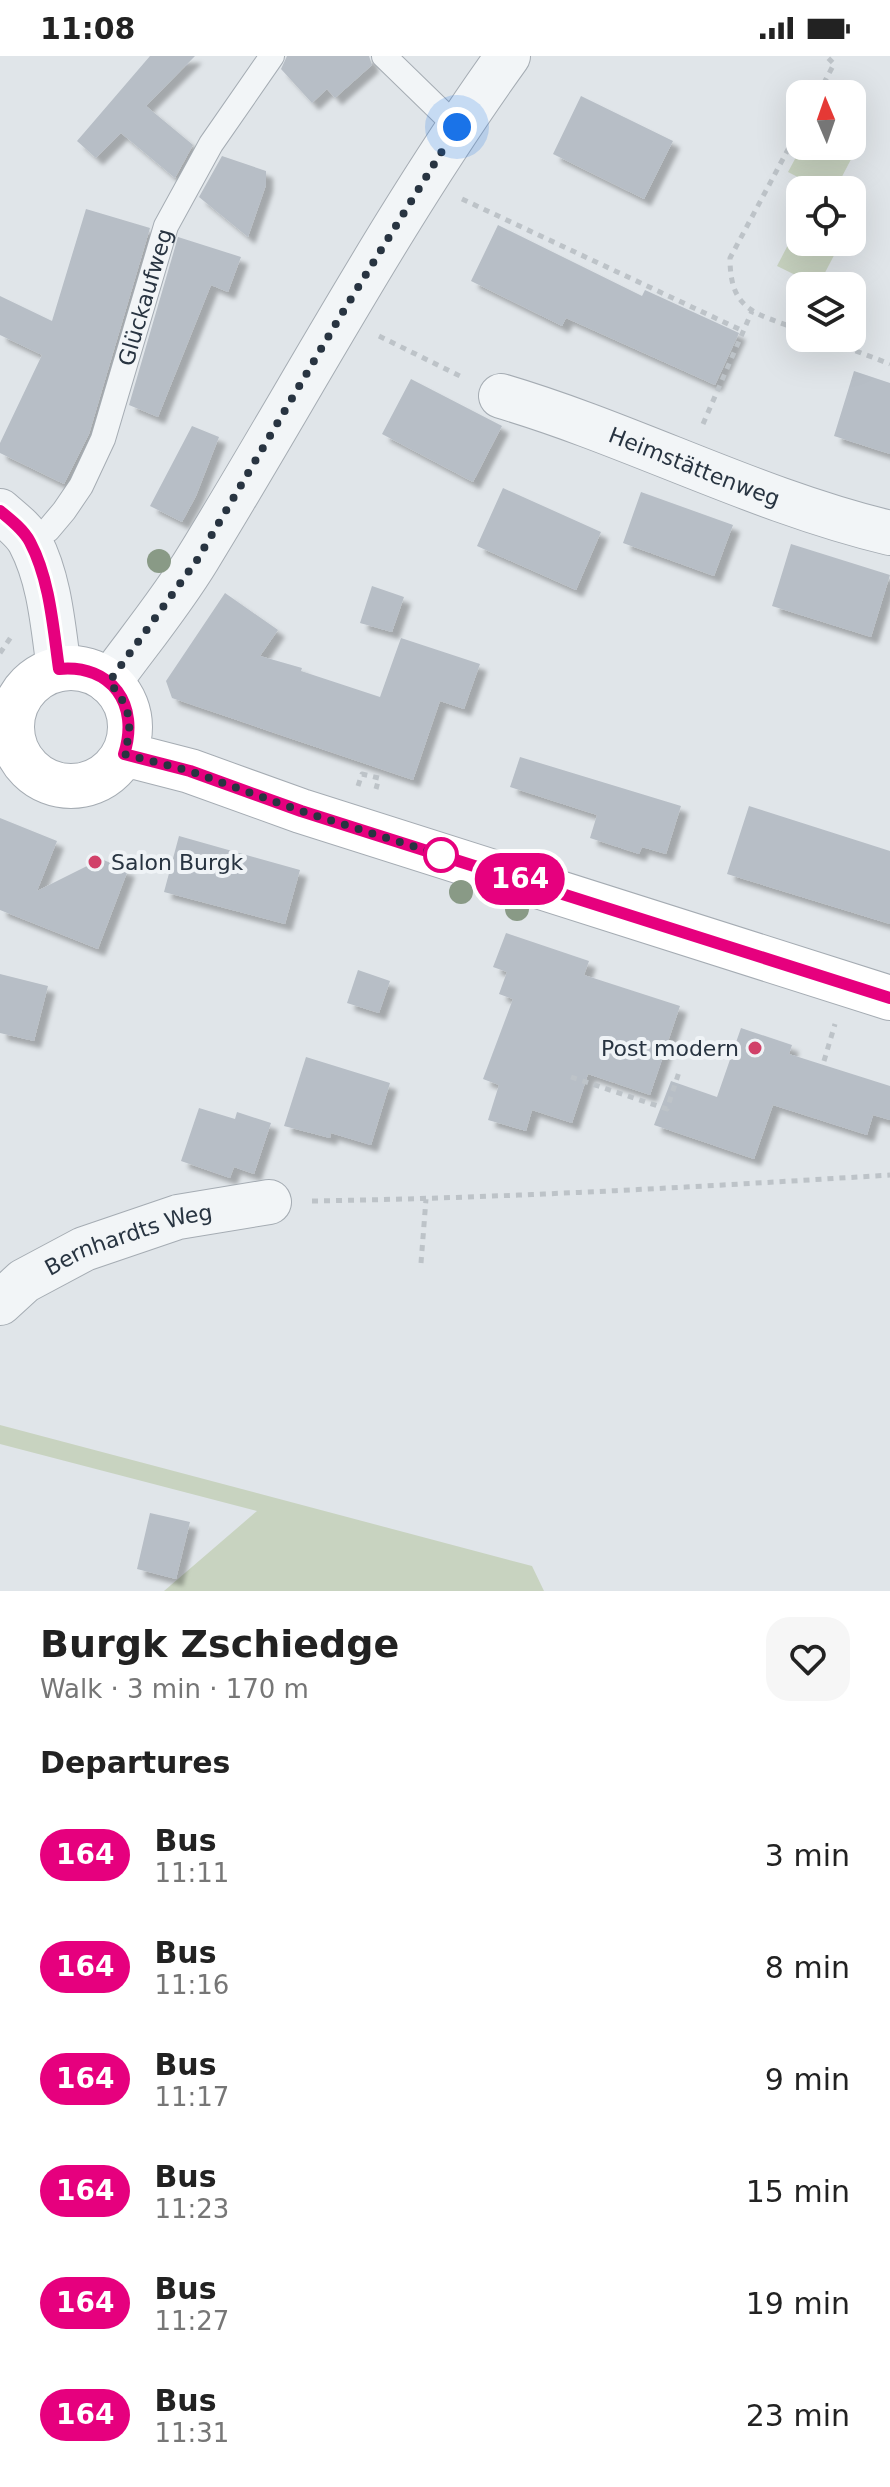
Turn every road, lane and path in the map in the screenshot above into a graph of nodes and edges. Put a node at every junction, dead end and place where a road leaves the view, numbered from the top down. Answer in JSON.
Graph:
{"nodes":[{"id":1,"x":272,"y":56,"type":"edge"},
{"id":2,"x":384,"y":56,"type":"edge"},
{"id":3,"x":508,"y":56,"type":"edge"},
{"id":4,"x":826,"y":56,"type":"edge"},
{"id":5,"x":825,"y":80,"type":"edge"},
{"id":6,"x":457,"y":127,"type":"junction"},
{"id":7,"x":786,"y":153,"type":"edge"},
{"id":8,"x":451,"y":193,"type":"dead end"},
{"id":9,"x":752,"y":311,"type":"junction"},
{"id":10,"x":786,"y":324,"type":"edge"},
{"id":11,"x":743,"y":331,"type":"junction"},
{"id":12,"x":397,"y":346,"type":"dead end"},
{"id":13,"x":859,"y":352,"type":"edge"},
{"id":14,"x":890,"y":364,"type":"edge"},
{"id":15,"x":501,"y":396,"type":"joint"},
{"id":16,"x":704,"y":421,"type":"dead end"},
{"id":17,"x":15,"y":525,"type":"edge"},
{"id":18,"x":890,"y":533,"type":"edge"},
{"id":19,"x":59,"y":669,"type":"junction"},
{"id":20,"x":109,"y":682,"type":"junction"},
{"id":21,"x":7,"y":746,"type":"edge"},
{"id":22,"x":124,"y":754,"type":"junction"},
{"id":23,"x":362,"y":774,"type":"dead end"},
{"id":24,"x":379,"y":778,"type":"dead end"},
{"id":25,"x":890,"y":998,"type":"edge"},
{"id":26,"x":834,"y":1029,"type":"dead end"},
{"id":27,"x":824,"y":1061,"type":"dead end"},
{"id":28,"x":679,"y":1072,"type":"dead end"},
{"id":29,"x":571,"y":1077,"type":"dead end"},
{"id":30,"x":890,"y":1175,"type":"edge"},
{"id":31,"x":426,"y":1199,"type":"junction"},
{"id":32,"x":269,"y":1202,"type":"joint"},
{"id":33,"x":421,"y":1263,"type":"dead end"},
{"id":34,"x":0,"y":1303,"type":"edge"}],
"edges":[{"from":1,"to":17,"type":"lane","name":"Glückaufweg"},
{"from":2,"to":6,"type":"lane"},
{"from":3,"to":6,"type":"street"},
{"from":4,"to":5,"type":"path"},
{"from":6,"to":20,"type":"street"},
{"from":7,"to":9,"type":"path"},
{"from":8,"to":11,"type":"path"},
{"from":9,"to":10,"type":"path"},
{"from":9,"to":11,"type":"path"},
{"from":11,"to":16,"type":"path"},
{"from":12,"to":15,"type":"path"},
{"from":13,"to":14,"type":"path"},
{"from":15,"to":18,"type":"street","name":"Heimstättenweg"},
{"from":17,"to":19,"type":"street"},
{"from":19,"to":20,"type":"main road"},
{"from":19,"to":21,"type":"main road"},
{"from":20,"to":22,"type":"main road"},
{"from":21,"to":22,"type":"main road"},
{"from":22,"to":25,"type":"main road"},
{"from":23,"to":24,"type":"path"},
{"from":26,"to":27,"type":"path"},
{"from":28,"to":29,"type":"path"},
{"from":30,"to":31,"type":"path"},
{"from":31,"to":32,"type":"path"},
{"from":31,"to":33,"type":"path"},
{"from":32,"to":34,"type":"street","name":"Bernhardts Weg"}]}
